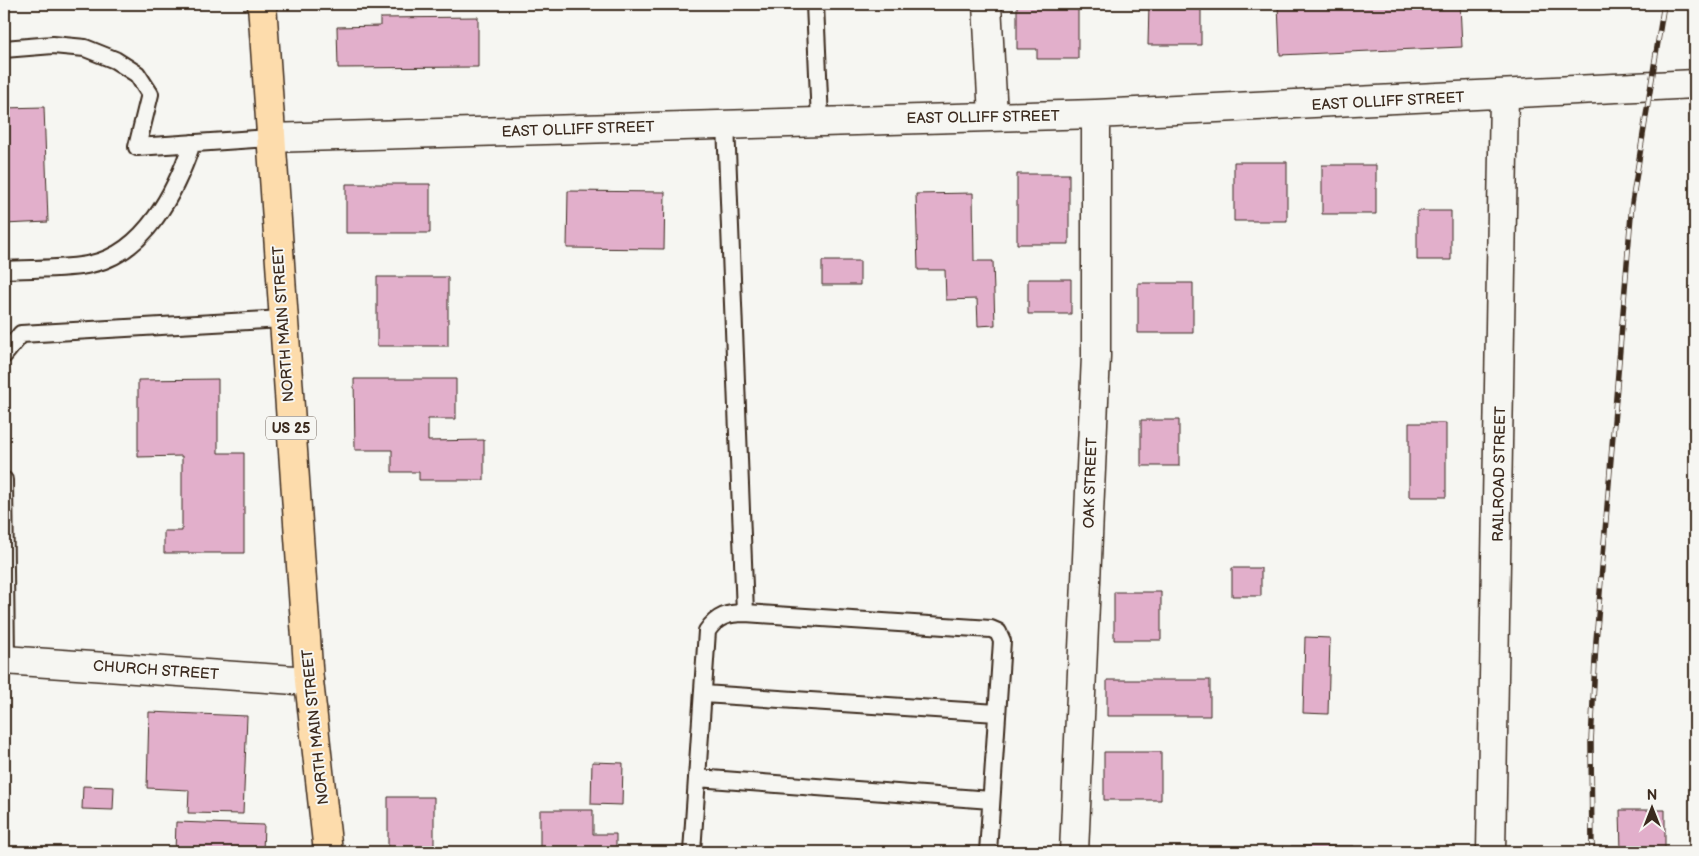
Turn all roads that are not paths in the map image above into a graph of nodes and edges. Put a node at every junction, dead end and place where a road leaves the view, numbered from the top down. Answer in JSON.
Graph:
{"nodes":[{"id":1,"x":262,"y":4,"type":"edge"},
{"id":2,"x":815,"y":4,"type":"edge"},
{"id":3,"x":986,"y":4,"type":"edge"},
{"id":4,"x":4,"y":49,"type":"edge"},
{"id":5,"x":1695,"y":84,"type":"edge"},
{"id":6,"x":1504,"y":96,"type":"junction"},
{"id":7,"x":1096,"y":114,"type":"junction"},
{"id":8,"x":993,"y":116,"type":"junction"},
{"id":9,"x":820,"y":121,"type":"junction"},
{"id":10,"x":726,"y":124,"type":"junction"},
{"id":11,"x":270,"y":138,"type":"junction"},
{"id":12,"x":192,"y":144,"type":"junction"},
{"id":13,"x":4,"y":270,"type":"edge"},
{"id":14,"x":283,"y":319,"type":"junction"},
{"id":15,"x":4,"y":355,"type":"edge"},
{"id":16,"x":4,"y":480,"type":"edge"},
{"id":17,"x":745,"y":613,"type":"junction"},
{"id":18,"x":5,"y":660,"type":"edge"},
{"id":19,"x":309,"y":681,"type":"junction"},
{"id":20,"x":703,"y":694,"type":"junction"},
{"id":21,"x":997,"y":713,"type":"junction"},
{"id":22,"x":697,"y":778,"type":"junction"},
{"id":23,"x":991,"y":800,"type":"junction"},
{"id":24,"x":328,"y":852,"type":"edge"},
{"id":25,"x":692,"y":852,"type":"edge"},
{"id":26,"x":988,"y":852,"type":"edge"},
{"id":27,"x":1074,"y":852,"type":"edge"},
{"id":28,"x":1491,"y":852,"type":"edge"}],
"edges":[{"from":1,"to":11,"type":"main road","name":"NORTH MAIN STREET","number":"US 25"},
{"from":2,"to":9,"type":"lane"},
{"from":3,"to":8,"type":"street"},
{"from":4,"to":12,"type":"lane"},
{"from":5,"to":6,"type":"street","name":"EAST OLLIFF STREET"},
{"from":6,"to":7,"type":"street","name":"EAST OLLIFF STREET"},
{"from":6,"to":28,"type":"street","name":"RAILROAD STREET"},
{"from":7,"to":8,"type":"street","name":"EAST OLLIFF STREET"},
{"from":7,"to":27,"type":"street","name":"OAK STREET"},
{"from":8,"to":9,"type":"street","name":"EAST OLLIFF STREET"},
{"from":9,"to":10,"type":"street","name":"EAST OLLIFF STREET"},
{"from":10,"to":11,"type":"street","name":"EAST OLLIFF STREET"},
{"from":10,"to":17,"type":"lane"},
{"from":11,"to":12,"type":"lane"},
{"from":11,"to":14,"type":"main road","name":"NORTH MAIN STREET","number":"US 25"},
{"from":12,"to":13,"type":"lane"},
{"from":14,"to":15,"type":"lane"},
{"from":14,"to":19,"type":"main road","name":"NORTH MAIN STREET","number":"US 25"},
{"from":16,"to":18,"type":"lane"},
{"from":17,"to":20,"type":"lane"},
{"from":17,"to":21,"type":"lane"},
{"from":18,"to":19,"type":"street","name":"CHURCH STREET"},
{"from":19,"to":24,"type":"main road","name":"NORTH MAIN STREET","number":"US 25"},
{"from":20,"to":21,"type":"lane"},
{"from":20,"to":22,"type":"lane"},
{"from":21,"to":23,"type":"lane"},
{"from":22,"to":23,"type":"lane"},
{"from":22,"to":25,"type":"lane"},
{"from":23,"to":26,"type":"lane"}]}
